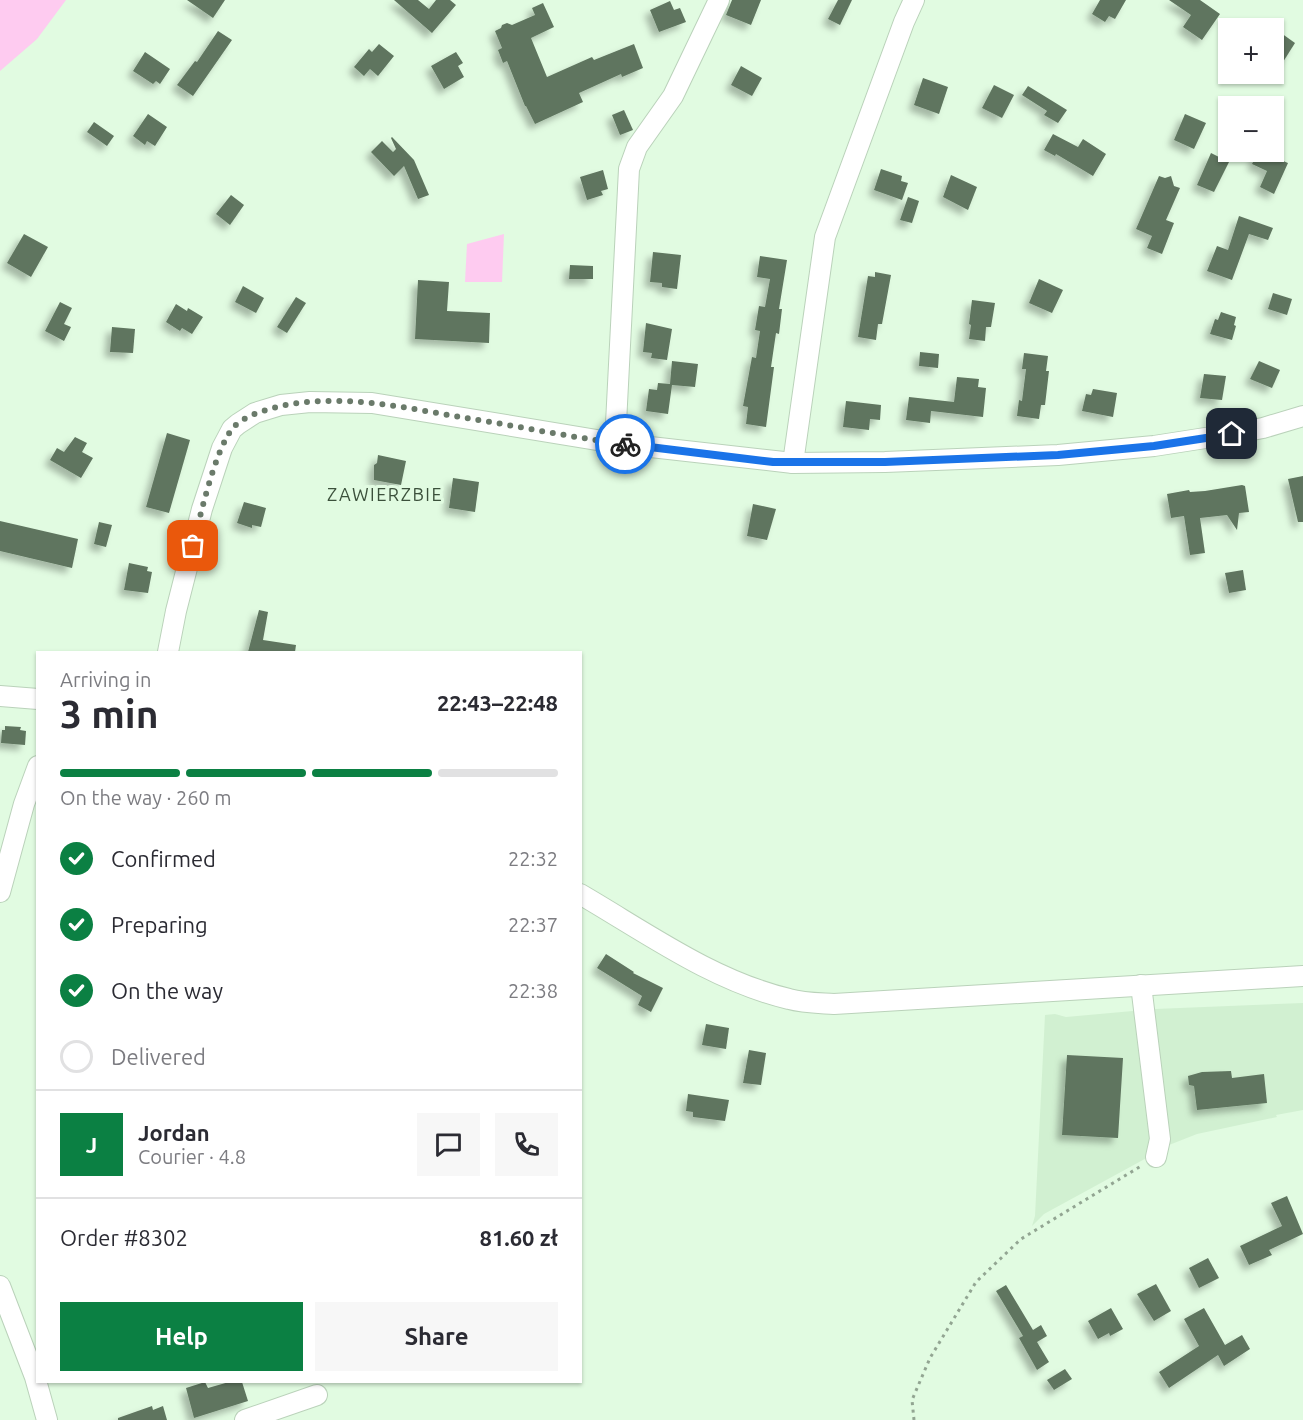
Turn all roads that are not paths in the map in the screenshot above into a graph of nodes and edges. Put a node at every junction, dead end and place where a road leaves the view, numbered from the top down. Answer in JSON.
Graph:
{"nodes":[{"id":1,"x":719,"y":0,"type":"edge"},
{"id":2,"x":914,"y":0,"type":"edge"},
{"id":3,"x":1303,"y":416,"type":"edge"},
{"id":4,"x":615,"y":443,"type":"junction"},
{"id":5,"x":793,"y":464,"type":"junction"},
{"id":6,"x":168,"y":651,"type":"edge"},
{"id":7,"x":0,"y":696,"type":"edge"},
{"id":8,"x":36,"y":699,"type":"edge"},
{"id":9,"x":36,"y":771,"type":"edge"},
{"id":10,"x":0,"y":892,"type":"edge"},
{"id":11,"x":582,"y":895,"type":"edge"},
{"id":12,"x":1303,"y":976,"type":"edge"},
{"id":13,"x":1141,"y":985,"type":"junction"},
{"id":14,"x":1156,"y":1157,"type":"road end"},
{"id":15,"x":0,"y":1286,"type":"edge"},
{"id":16,"x":36,"y":1381,"type":"edge"},
{"id":17,"x":37,"y":1383,"type":"edge"},
{"id":18,"x":317,"y":1395,"type":"dead end"},
{"id":19,"x":47,"y":1420,"type":"edge"},
{"id":20,"x":244,"y":1420,"type":"edge"}],
"edges":[{"from":1,"to":4,"type":"street"},
{"from":2,"to":5,"type":"street"},
{"from":3,"to":5,"type":"street"},
{"from":4,"to":5,"type":"street"},
{"from":4,"to":6,"type":"street"},
{"from":7,"to":8,"type":"street"},
{"from":9,"to":10,"type":"street"},
{"from":11,"to":13,"type":"street"},
{"from":12,"to":13,"type":"street"},
{"from":13,"to":14,"type":"street"},
{"from":15,"to":16,"type":"street"},
{"from":17,"to":19,"type":"street"},
{"from":18,"to":20,"type":"street"}]}
